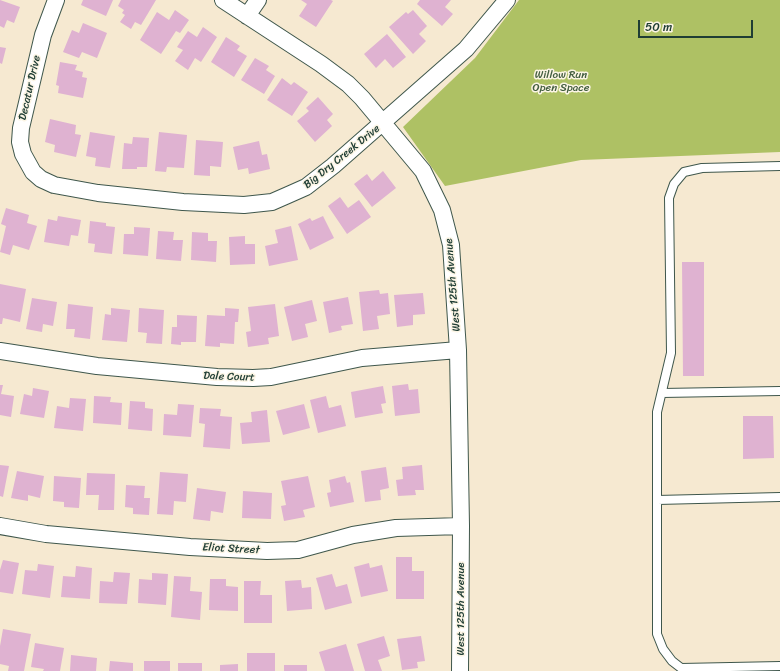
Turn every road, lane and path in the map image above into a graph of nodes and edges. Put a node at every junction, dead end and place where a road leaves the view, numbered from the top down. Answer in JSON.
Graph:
{"nodes":[{"id":1,"x":56,"y":0,"type":"edge"},
{"id":2,"x":223,"y":0,"type":"edge"},
{"id":3,"x":258,"y":0,"type":"edge"},
{"id":4,"x":507,"y":0,"type":"edge"},
{"id":5,"x":248,"y":16,"type":"junction"},
{"id":6,"x":383,"y":124,"type":"junction"},
{"id":7,"x":780,"y":166,"type":"edge"},
{"id":8,"x":37,"y":175,"type":"joint"},
{"id":9,"x":458,"y":350,"type":"junction"},
{"id":10,"x":0,"y":351,"type":"edge"},
{"id":11,"x":780,"y":390,"type":"edge"},
{"id":12,"x":662,"y":393,"type":"junction"},
{"id":13,"x":780,"y":497,"type":"edge"},
{"id":14,"x":657,"y":500,"type":"junction"},
{"id":15,"x":0,"y":526,"type":"edge"},
{"id":16,"x":461,"y":526,"type":"junction"},
{"id":17,"x":780,"y":666,"type":"edge"},
{"id":18,"x":460,"y":671,"type":"edge"}],
"edges":[{"from":1,"to":8,"type":"street","name":"Decatur Drive"},
{"from":2,"to":5,"type":"street","name":"West 125th Avenue"},
{"from":3,"to":5,"type":"street"},
{"from":4,"to":6,"type":"street","name":"Big Dry Creek Drive"},
{"from":5,"to":6,"type":"street","name":"West 125th Avenue"},
{"from":6,"to":8,"type":"street","name":"Big Dry Creek Drive"},
{"from":6,"to":9,"type":"street","name":"West 125th Avenue"},
{"from":7,"to":12,"type":"lane"},
{"from":9,"to":10,"type":"street","name":"Dale Court"},
{"from":9,"to":16,"type":"street","name":"West 125th Avenue"},
{"from":11,"to":12,"type":"lane"},
{"from":12,"to":14,"type":"lane"},
{"from":13,"to":14,"type":"lane"},
{"from":14,"to":17,"type":"lane"},
{"from":15,"to":16,"type":"street","name":"Eliot Street"},
{"from":16,"to":18,"type":"street","name":"West 125th Avenue"}]}
